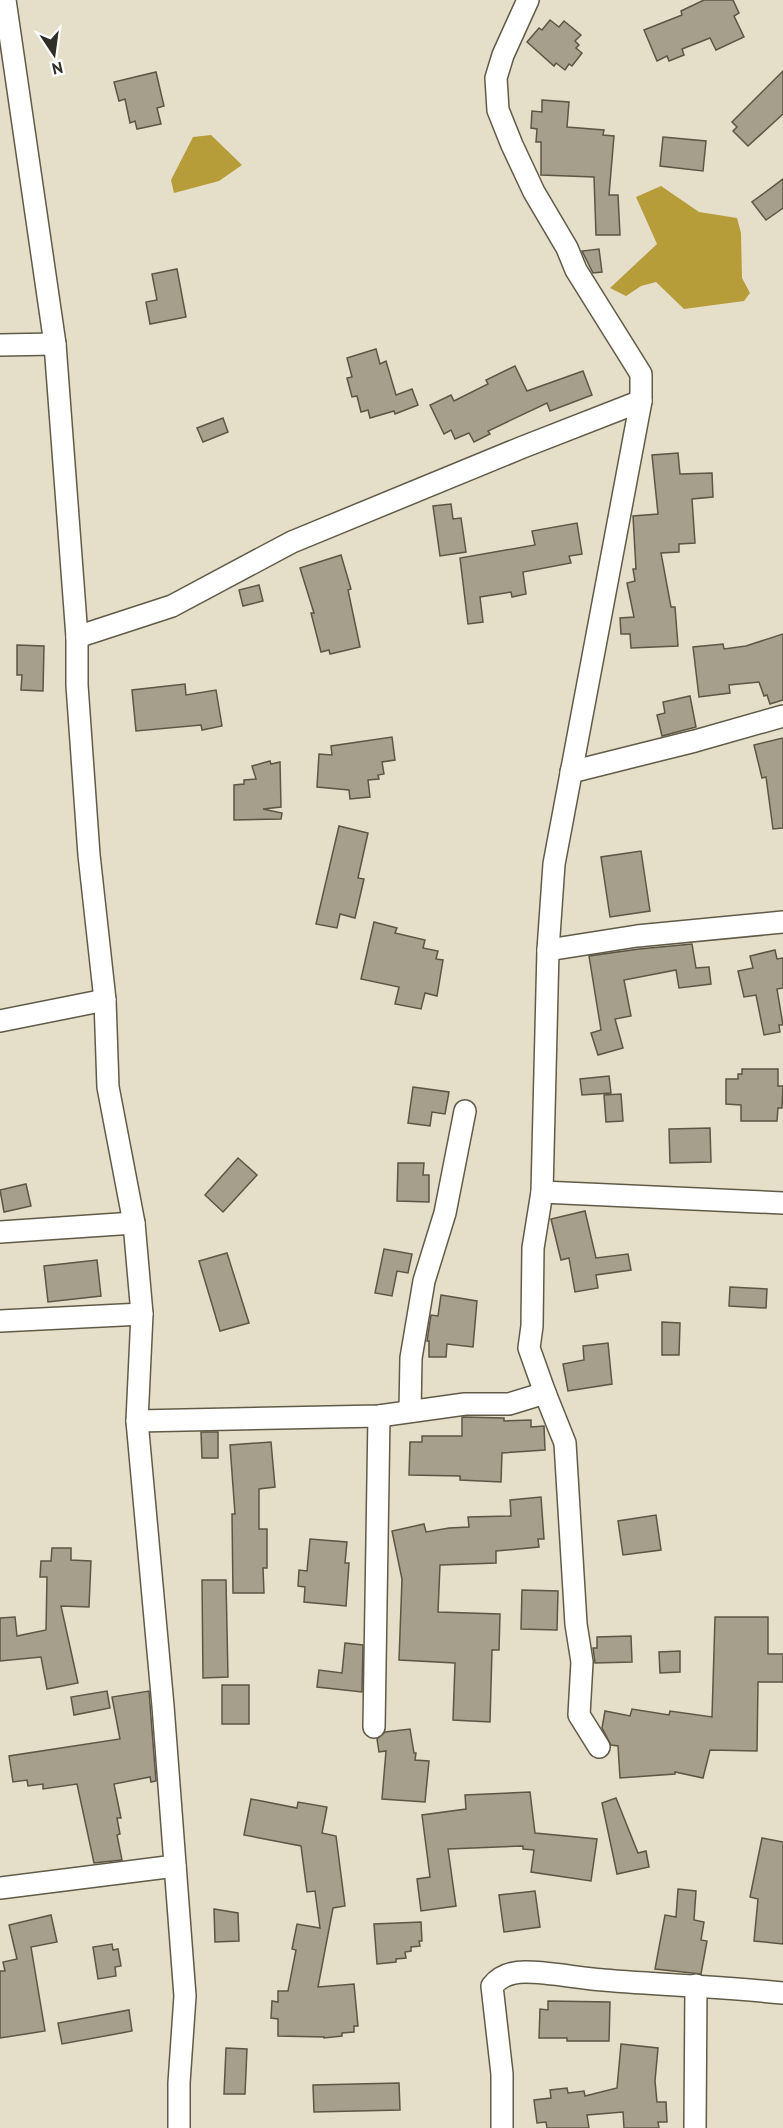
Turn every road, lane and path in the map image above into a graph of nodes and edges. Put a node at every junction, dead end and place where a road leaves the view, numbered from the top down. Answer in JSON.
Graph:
{"nodes":[{"id":1,"x":5,"y":0,"type":"edge"},
{"id":2,"x":528,"y":0,"type":"edge"},
{"id":3,"x":55,"y":344,"type":"junction"},
{"id":4,"x":0,"y":345,"type":"edge"},
{"id":5,"x":641,"y":401,"type":"junction"},
{"id":6,"x":77,"y":637,"type":"junction"},
{"id":7,"x":783,"y":716,"type":"edge"},
{"id":8,"x":571,"y":772,"type":"junction"},
{"id":9,"x":783,"y":922,"type":"edge"},
{"id":10,"x":548,"y":950,"type":"junction"},
{"id":11,"x":105,"y":1000,"type":"junction"},
{"id":12,"x":0,"y":1021,"type":"edge"},
{"id":13,"x":465,"y":1111,"type":"dead end"},
{"id":14,"x":542,"y":1192,"type":"junction"},
{"id":15,"x":783,"y":1203,"type":"edge"},
{"id":16,"x":134,"y":1223,"type":"junction"},
{"id":17,"x":0,"y":1232,"type":"edge"},
{"id":18,"x":142,"y":1314,"type":"junction"},
{"id":19,"x":0,"y":1321,"type":"edge"},
{"id":20,"x":545,"y":1393,"type":"junction"},
{"id":21,"x":410,"y":1411,"type":"junction"},
{"id":22,"x":379,"y":1416,"type":"junction"},
{"id":23,"x":137,"y":1421,"type":"junction"},
{"id":24,"x":374,"y":1727,"type":"dead end"},
{"id":25,"x":599,"y":1747,"type":"dead end"},
{"id":26,"x":175,"y":1866,"type":"junction"},
{"id":27,"x":0,"y":1888,"type":"edge"},
{"id":28,"x":696,"y":1985,"type":"junction"},
{"id":29,"x":783,"y":1993,"type":"edge"},
{"id":30,"x":179,"y":2128,"type":"edge"},
{"id":31,"x":502,"y":2128,"type":"edge"},
{"id":32,"x":695,"y":2128,"type":"edge"}],
"edges":[{"from":1,"to":3,"type":"street"},
{"from":2,"to":5,"type":"street"},
{"from":3,"to":4,"type":"street"},
{"from":3,"to":6,"type":"street"},
{"from":5,"to":6,"type":"street"},
{"from":5,"to":8,"type":"street"},
{"from":6,"to":11,"type":"street"},
{"from":7,"to":8,"type":"street"},
{"from":8,"to":10,"type":"street"},
{"from":9,"to":10,"type":"street"},
{"from":10,"to":14,"type":"street"},
{"from":11,"to":12,"type":"street"},
{"from":11,"to":16,"type":"street"},
{"from":13,"to":21,"type":"street"},
{"from":14,"to":15,"type":"street"},
{"from":14,"to":20,"type":"street"},
{"from":16,"to":17,"type":"street"},
{"from":16,"to":18,"type":"street"},
{"from":18,"to":19,"type":"street"},
{"from":18,"to":23,"type":"street"},
{"from":20,"to":21,"type":"street"},
{"from":20,"to":25,"type":"street"},
{"from":21,"to":22,"type":"street"},
{"from":22,"to":23,"type":"street"},
{"from":22,"to":24,"type":"street"},
{"from":23,"to":26,"type":"street"},
{"from":26,"to":27,"type":"street"},
{"from":26,"to":30,"type":"street"},
{"from":28,"to":29,"type":"street"},
{"from":28,"to":31,"type":"street"},
{"from":28,"to":32,"type":"street"}]}
